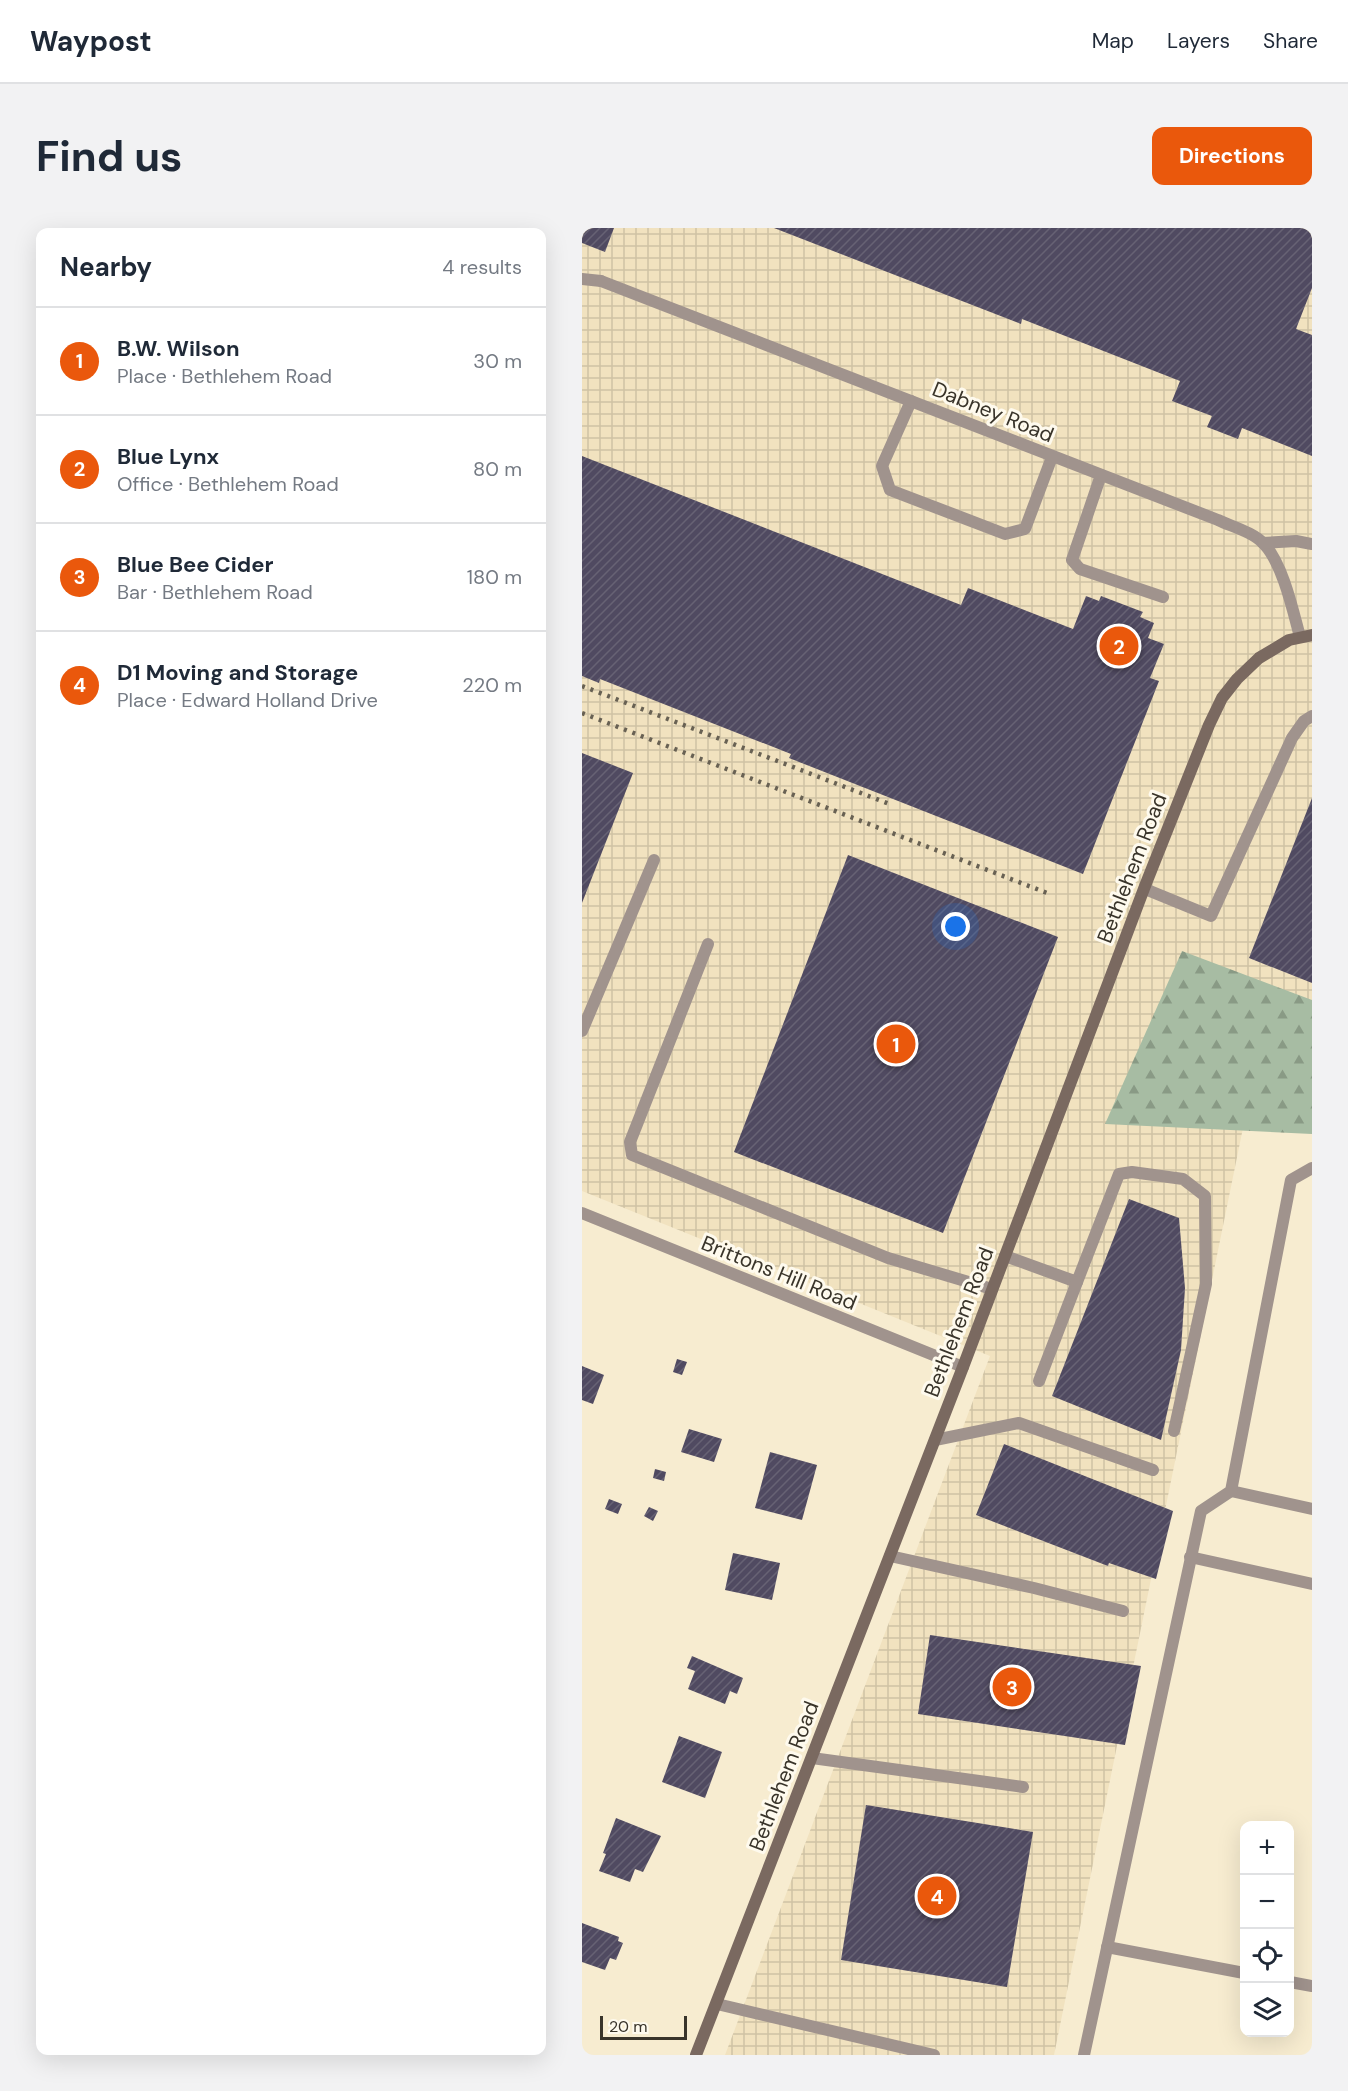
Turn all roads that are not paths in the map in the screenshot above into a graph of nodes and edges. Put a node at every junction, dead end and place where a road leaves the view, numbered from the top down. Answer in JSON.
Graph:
{"nodes":[{"id":1,"x":582,"y":279,"type":"edge"},
{"id":2,"x":911,"y":401,"type":"junction"},
{"id":3,"x":1052,"y":457,"type":"junction"},
{"id":4,"x":1101,"y":475,"type":"junction"},
{"id":5,"x":1263,"y":543,"type":"junction"},
{"id":6,"x":1312,"y":544,"type":"edge"},
{"id":7,"x":1163,"y":597,"type":"dead end"},
{"id":8,"x":1306,"y":636,"type":"edge"},
{"id":9,"x":1312,"y":716,"type":"edge"},
{"id":10,"x":654,"y":860,"type":"dead end"},
{"id":11,"x":1145,"y":889,"type":"junction"},
{"id":12,"x":708,"y":944,"type":"dead end"},
{"id":13,"x":582,"y":1031,"type":"edge"},
{"id":14,"x":1312,"y":1168,"type":"edge"},
{"id":15,"x":582,"y":1213,"type":"edge"},
{"id":16,"x":1005,"y":1256,"type":"junction"},
{"id":17,"x":1077,"y":1282,"type":"junction"},
{"id":18,"x":992,"y":1289,"type":"junction"},
{"id":19,"x":963,"y":1367,"type":"junction"},
{"id":20,"x":1039,"y":1381,"type":"dead end"},
{"id":21,"x":1174,"y":1431,"type":"dead end"},
{"id":22,"x":935,"y":1440,"type":"junction"},
{"id":23,"x":1153,"y":1470,"type":"dead end"},
{"id":24,"x":1231,"y":1491,"type":"junction"},
{"id":25,"x":1312,"y":1509,"type":"edge"},
{"id":26,"x":890,"y":1556,"type":"junction"},
{"id":27,"x":1190,"y":1557,"type":"junction"},
{"id":28,"x":1312,"y":1584,"type":"edge"},
{"id":29,"x":1123,"y":1611,"type":"dead end"},
{"id":30,"x":812,"y":1758,"type":"junction"},
{"id":31,"x":1023,"y":1787,"type":"dead end"},
{"id":32,"x":1107,"y":1947,"type":"junction"},
{"id":33,"x":1240,"y":1972,"type":"edge"},
{"id":34,"x":1294,"y":1983,"type":"edge"},
{"id":35,"x":1312,"y":1986,"type":"edge"},
{"id":36,"x":717,"y":2004,"type":"junction"},
{"id":37,"x":696,"y":2055,"type":"edge"},
{"id":38,"x":934,"y":2055,"type":"edge"},
{"id":39,"x":1084,"y":2055,"type":"edge"}],
"edges":[{"from":1,"to":2,"type":"street","name":"Dabney Road"},
{"from":2,"to":3,"type":"street","name":"Dabney Road"},
{"from":2,"to":3,"type":"street"},
{"from":3,"to":4,"type":"street","name":"Dabney Road"},
{"from":4,"to":5,"type":"street","name":"Dabney Road"},
{"from":4,"to":7,"type":"street"},
{"from":5,"to":6,"type":"street"},
{"from":5,"to":8,"type":"street"},
{"from":8,"to":11,"type":"street","name":"Bethlehem Road"},
{"from":9,"to":11,"type":"street"},
{"from":10,"to":13,"type":"street"},
{"from":11,"to":16,"type":"street","name":"Bethlehem Road"},
{"from":12,"to":18,"type":"street"},
{"from":14,"to":24,"type":"street"},
{"from":15,"to":19,"type":"street","name":"Brittons Hill Road"},
{"from":16,"to":17,"type":"street"},
{"from":16,"to":18,"type":"street","name":"Bethlehem Road"},
{"from":17,"to":20,"type":"street"},
{"from":17,"to":21,"type":"street"},
{"from":18,"to":19,"type":"street","name":"Bethlehem Road"},
{"from":19,"to":22,"type":"street","name":"Bethlehem Road"},
{"from":22,"to":23,"type":"street"},
{"from":22,"to":26,"type":"street","name":"Bethlehem Road"},
{"from":24,"to":25,"type":"street"},
{"from":24,"to":27,"type":"street"},
{"from":26,"to":29,"type":"street"},
{"from":26,"to":30,"type":"street","name":"Bethlehem Road"},
{"from":27,"to":28,"type":"street"},
{"from":27,"to":32,"type":"street"},
{"from":30,"to":31,"type":"street"},
{"from":30,"to":36,"type":"street","name":"Bethlehem Road"},
{"from":32,"to":33,"type":"street"},
{"from":32,"to":39,"type":"street"},
{"from":34,"to":35,"type":"street"},
{"from":36,"to":37,"type":"street","name":"Bethlehem Road"},
{"from":36,"to":38,"type":"street"}]}
